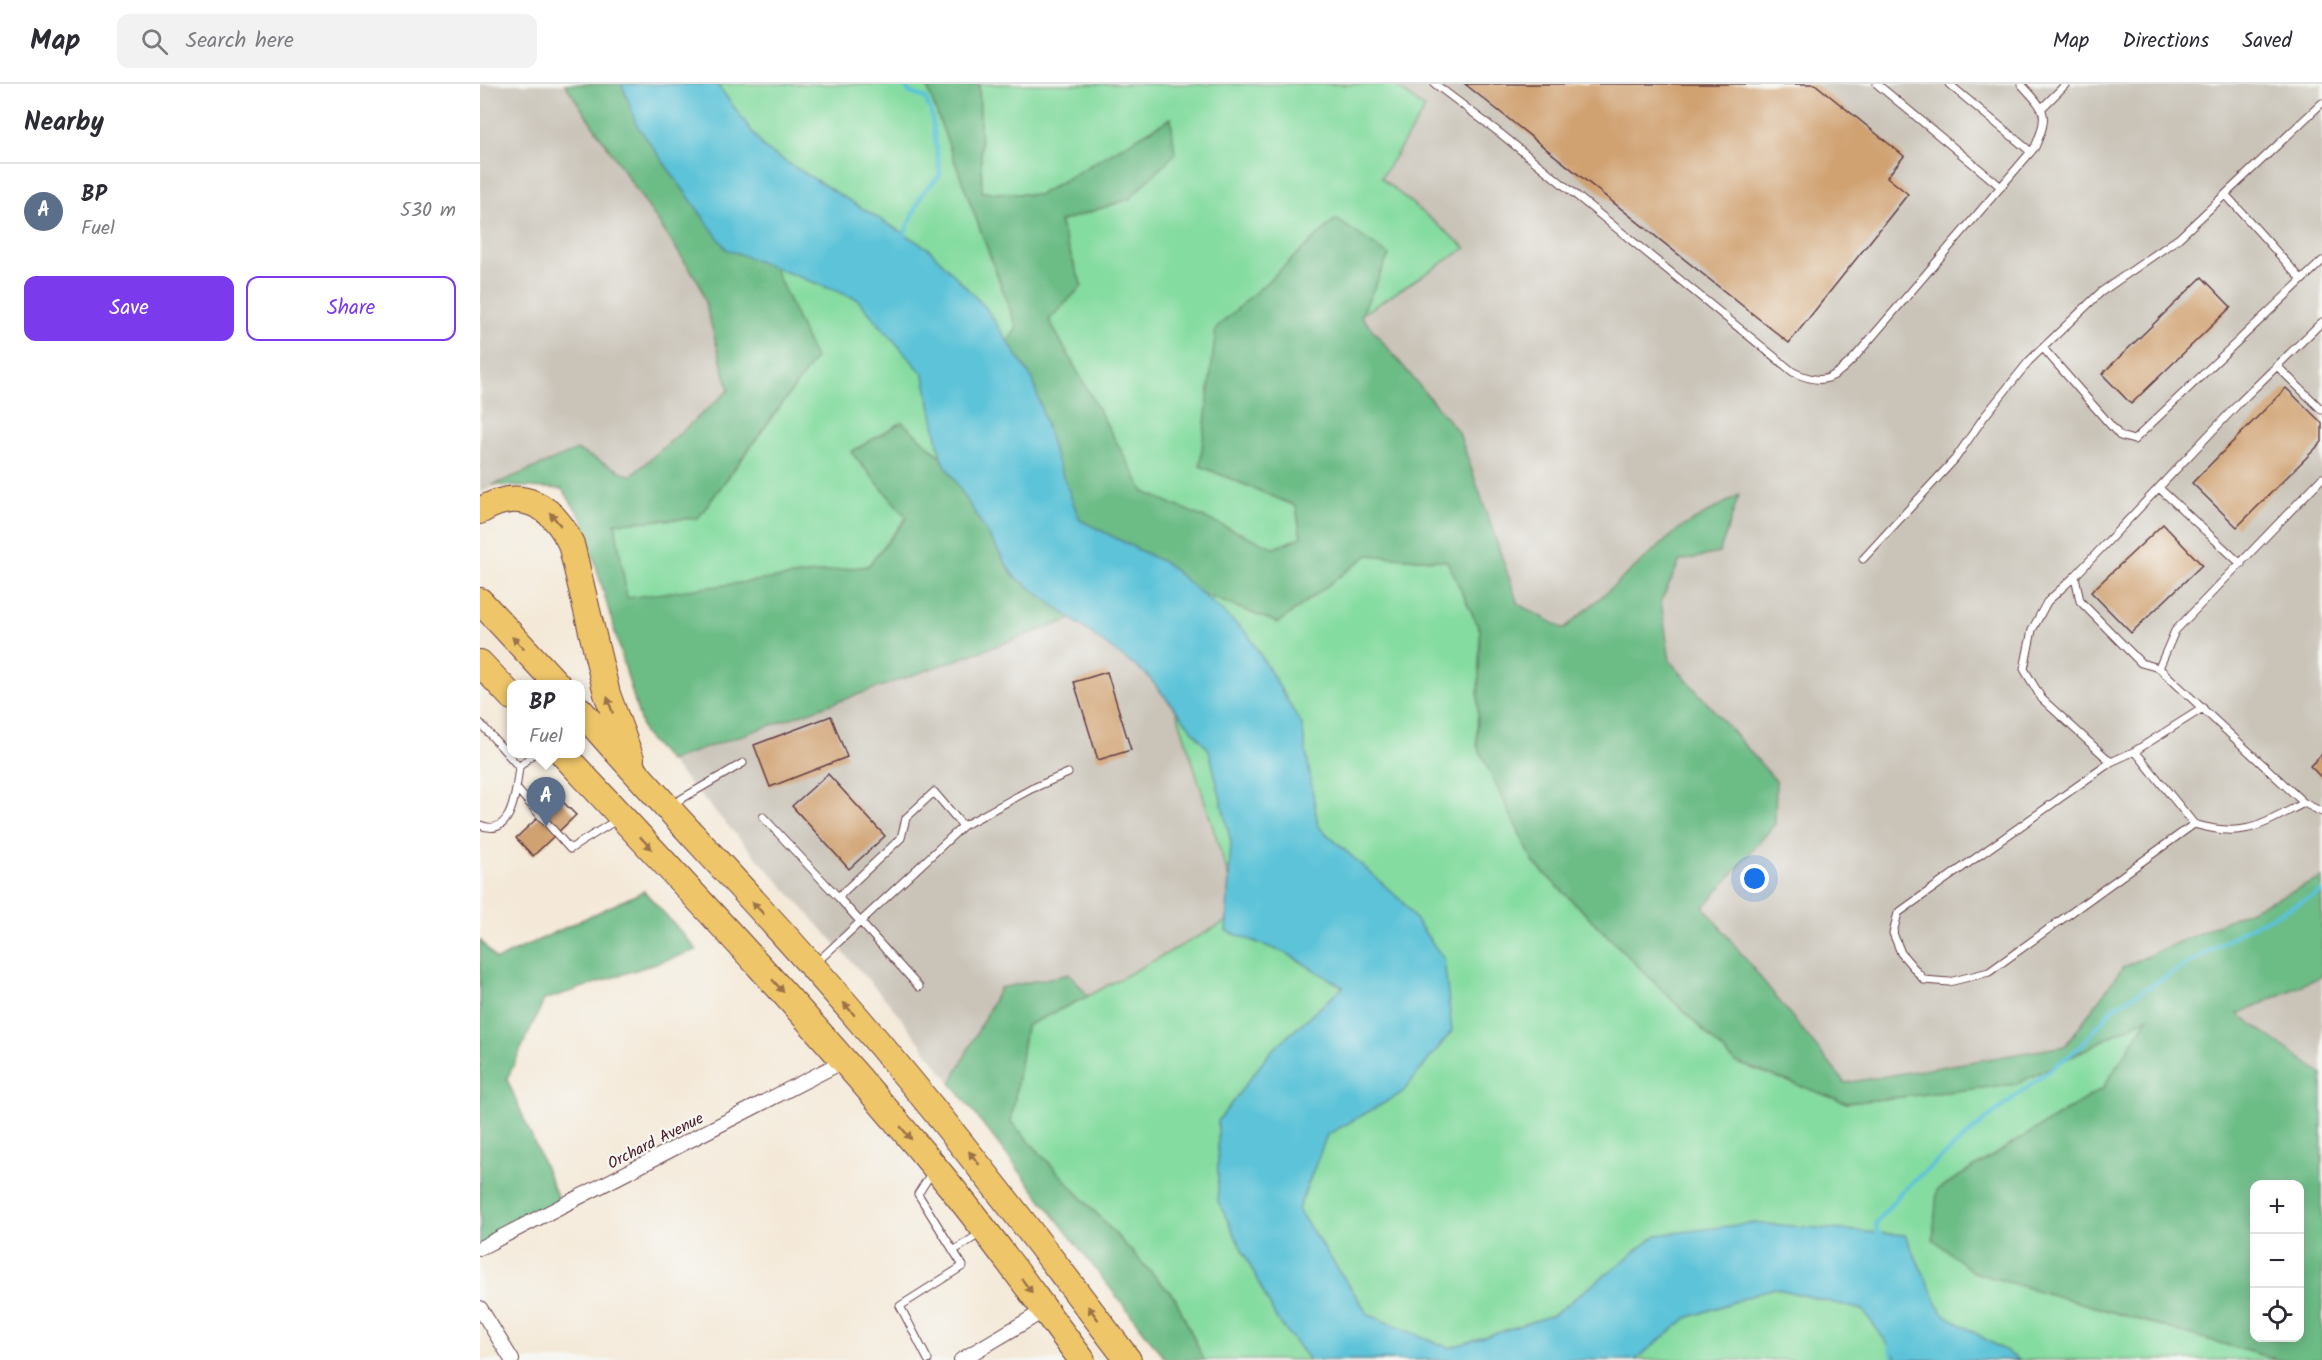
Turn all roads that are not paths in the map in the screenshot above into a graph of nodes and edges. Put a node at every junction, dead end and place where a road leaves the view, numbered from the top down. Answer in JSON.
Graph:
{"nodes":[{"id":1,"x":1435,"y":84,"type":"edge"},
{"id":2,"x":1877,"y":84,"type":"edge"},
{"id":3,"x":1949,"y":84,"type":"edge"},
{"id":4,"x":2021,"y":84,"type":"edge"},
{"id":5,"x":2066,"y":84,"type":"edge"},
{"id":6,"x":2322,"y":103,"type":"edge"},
{"id":7,"x":2043,"y":108,"type":"junction"},
{"id":8,"x":2031,"y":153,"type":"junction"},
{"id":9,"x":2001,"y":187,"type":"junction"},
{"id":10,"x":2226,"y":195,"type":"junction"},
{"id":11,"x":2322,"y":261,"type":"edge"},
{"id":12,"x":2301,"y":280,"type":"junction"},
{"id":13,"x":2322,"y":322,"type":"edge"},
{"id":14,"x":2043,"y":348,"type":"junction"},
{"id":15,"x":2277,"y":366,"type":"junction"},
{"id":16,"x":2322,"y":410,"type":"edge"},
{"id":17,"x":2322,"y":478,"type":"edge"},
{"id":18,"x":2159,"y":488,"type":"junction"},
{"id":19,"x":480,"y":511,"type":"edge"},
{"id":20,"x":1863,"y":560,"type":"dead end"},
{"id":21,"x":2241,"y":564,"type":"junction"},
{"id":22,"x":2075,"y":576,"type":"junction"},
{"id":23,"x":480,"y":601,"type":"edge"},
{"id":24,"x":480,"y":663,"type":"edge"},
{"id":25,"x":2158,"y":668,"type":"junction"},
{"id":26,"x":553,"y":680,"type":"edge"},
{"id":27,"x":507,"y":692,"type":"edge"},
{"id":28,"x":2203,"y":708,"type":"junction"},
{"id":29,"x":585,"y":716,"type":"edge"},
{"id":30,"x":480,"y":723,"type":"edge"},
{"id":31,"x":2135,"y":751,"type":"junction"},
{"id":32,"x":507,"y":753,"type":"edge"},
{"id":33,"x":511,"y":758,"type":"edge"},
{"id":34,"x":528,"y":758,"type":"edge"},
{"id":35,"x":569,"y":758,"type":"edge"},
{"id":36,"x":2111,"y":762,"type":"junction"},
{"id":37,"x":743,"y":763,"type":"dead end"},
{"id":38,"x":519,"y":767,"type":"junction"},
{"id":39,"x":1068,"y":773,"type":"dead end"},
{"id":40,"x":639,"y":779,"type":"junction"},
{"id":41,"x":516,"y":788,"type":"junction"},
{"id":42,"x":2304,"y":803,"type":"junction"},
{"id":43,"x":666,"y":808,"type":"junction"},
{"id":44,"x":2322,"y":812,"type":"edge"},
{"id":45,"x":622,"y":817,"type":"junction"},
{"id":46,"x":763,"y":817,"type":"dead end"},
{"id":47,"x":480,"y":825,"type":"edge"},
{"id":48,"x":2194,"y":825,"type":"junction"},
{"id":49,"x":963,"y":826,"type":"junction"},
{"id":50,"x":838,"y":897,"type":"junction"},
{"id":51,"x":860,"y":921,"type":"junction"},
{"id":52,"x":812,"y":966,"type":"junction"},
{"id":53,"x":919,"y":987,"type":"dead end"},
{"id":54,"x":844,"y":1061,"type":"junction"},
{"id":55,"x":935,"y":1167,"type":"junction"},
{"id":56,"x":985,"y":1230,"type":"junction"},
{"id":57,"x":480,"y":1248,"type":"edge"},
{"id":58,"x":953,"y":1251,"type":"junction"},
{"id":59,"x":480,"y":1308,"type":"edge"},
{"id":60,"x":1045,"y":1310,"type":"junction"},
{"id":61,"x":512,"y":1360,"type":"edge"},
{"id":62,"x":928,"y":1360,"type":"edge"},
{"id":63,"x":961,"y":1360,"type":"edge"},
{"id":64,"x":1082,"y":1360,"type":"edge"},
{"id":65,"x":1128,"y":1360,"type":"edge"}],
"edges":[{"from":1,"to":9,"type":"lane"},
{"from":2,"to":9,"type":"lane"},
{"from":3,"to":8,"type":"lane"},
{"from":4,"to":7,"type":"lane"},
{"from":5,"to":7,"type":"lane"},
{"from":6,"to":10,"type":"lane"},
{"from":7,"to":8,"type":"lane"},
{"from":8,"to":9,"type":"lane"},
{"from":10,"to":12,"type":"lane"},
{"from":10,"to":14,"type":"lane"},
{"from":11,"to":12,"type":"lane"},
{"from":12,"to":14,"type":"lane"},
{"from":13,"to":15,"type":"lane"},
{"from":14,"to":20,"type":"lane"},
{"from":15,"to":16,"type":"lane"},
{"from":15,"to":18,"type":"lane"},
{"from":17,"to":21,"type":"lane"},
{"from":18,"to":21,"type":"lane"},
{"from":18,"to":22,"type":"lane"},
{"from":40,"to":19,"type":"highway","one_way":true},
{"from":21,"to":25,"type":"lane"},
{"from":22,"to":25,"type":"lane"},
{"from":22,"to":36,"type":"lane"},
{"from":26,"to":23,"type":"highway","one_way":true},
{"from":24,"to":27,"type":"highway"},
{"from":25,"to":28,"type":"lane"},
{"from":28,"to":31,"type":"lane"},
{"from":28,"to":42,"type":"lane"},
{"from":29,"to":40,"type":"highway"},
{"from":30,"to":32,"type":"lane"},
{"from":31,"to":36,"type":"lane"},
{"from":31,"to":48,"type":"lane"},
{"from":33,"to":38,"type":"lane"},
{"from":34,"to":38,"type":"lane"},
{"from":35,"to":45,"type":"highway"},
{"from":36,"to":48,"type":"lane"},
{"from":37,"to":43,"type":"lane"},
{"from":38,"to":41,"type":"lane"},
{"from":39,"to":49,"type":"lane"},
{"from":40,"to":43,"type":"highway"},
{"from":41,"to":45,"type":"lane"},
{"from":41,"to":47,"type":"lane"},
{"from":42,"to":44,"type":"lane"},
{"from":42,"to":48,"type":"lane"},
{"from":52,"to":43,"type":"highway","one_way":true},
{"from":45,"to":54,"type":"highway","one_way":true},
{"from":46,"to":50,"type":"lane"},
{"from":49,"to":50,"type":"lane"},
{"from":49,"to":51,"type":"lane"},
{"from":50,"to":51,"type":"lane"},
{"from":51,"to":52,"type":"lane"},
{"from":51,"to":53,"type":"lane"},
{"from":65,"to":52,"type":"highway","one_way":true},
{"from":54,"to":55,"type":"highway","one_way":true},
{"from":54,"to":57,"type":"street","name":"Orchard Avenue"},
{"from":55,"to":56,"type":"highway"},
{"from":55,"to":58,"type":"lane"},
{"from":56,"to":58,"type":"lane"},
{"from":56,"to":60,"type":"highway","one_way":true},
{"from":58,"to":62,"type":"lane"},
{"from":59,"to":61,"type":"street"},
{"from":60,"to":63,"type":"street"},
{"from":60,"to":64,"type":"highway"}]}
